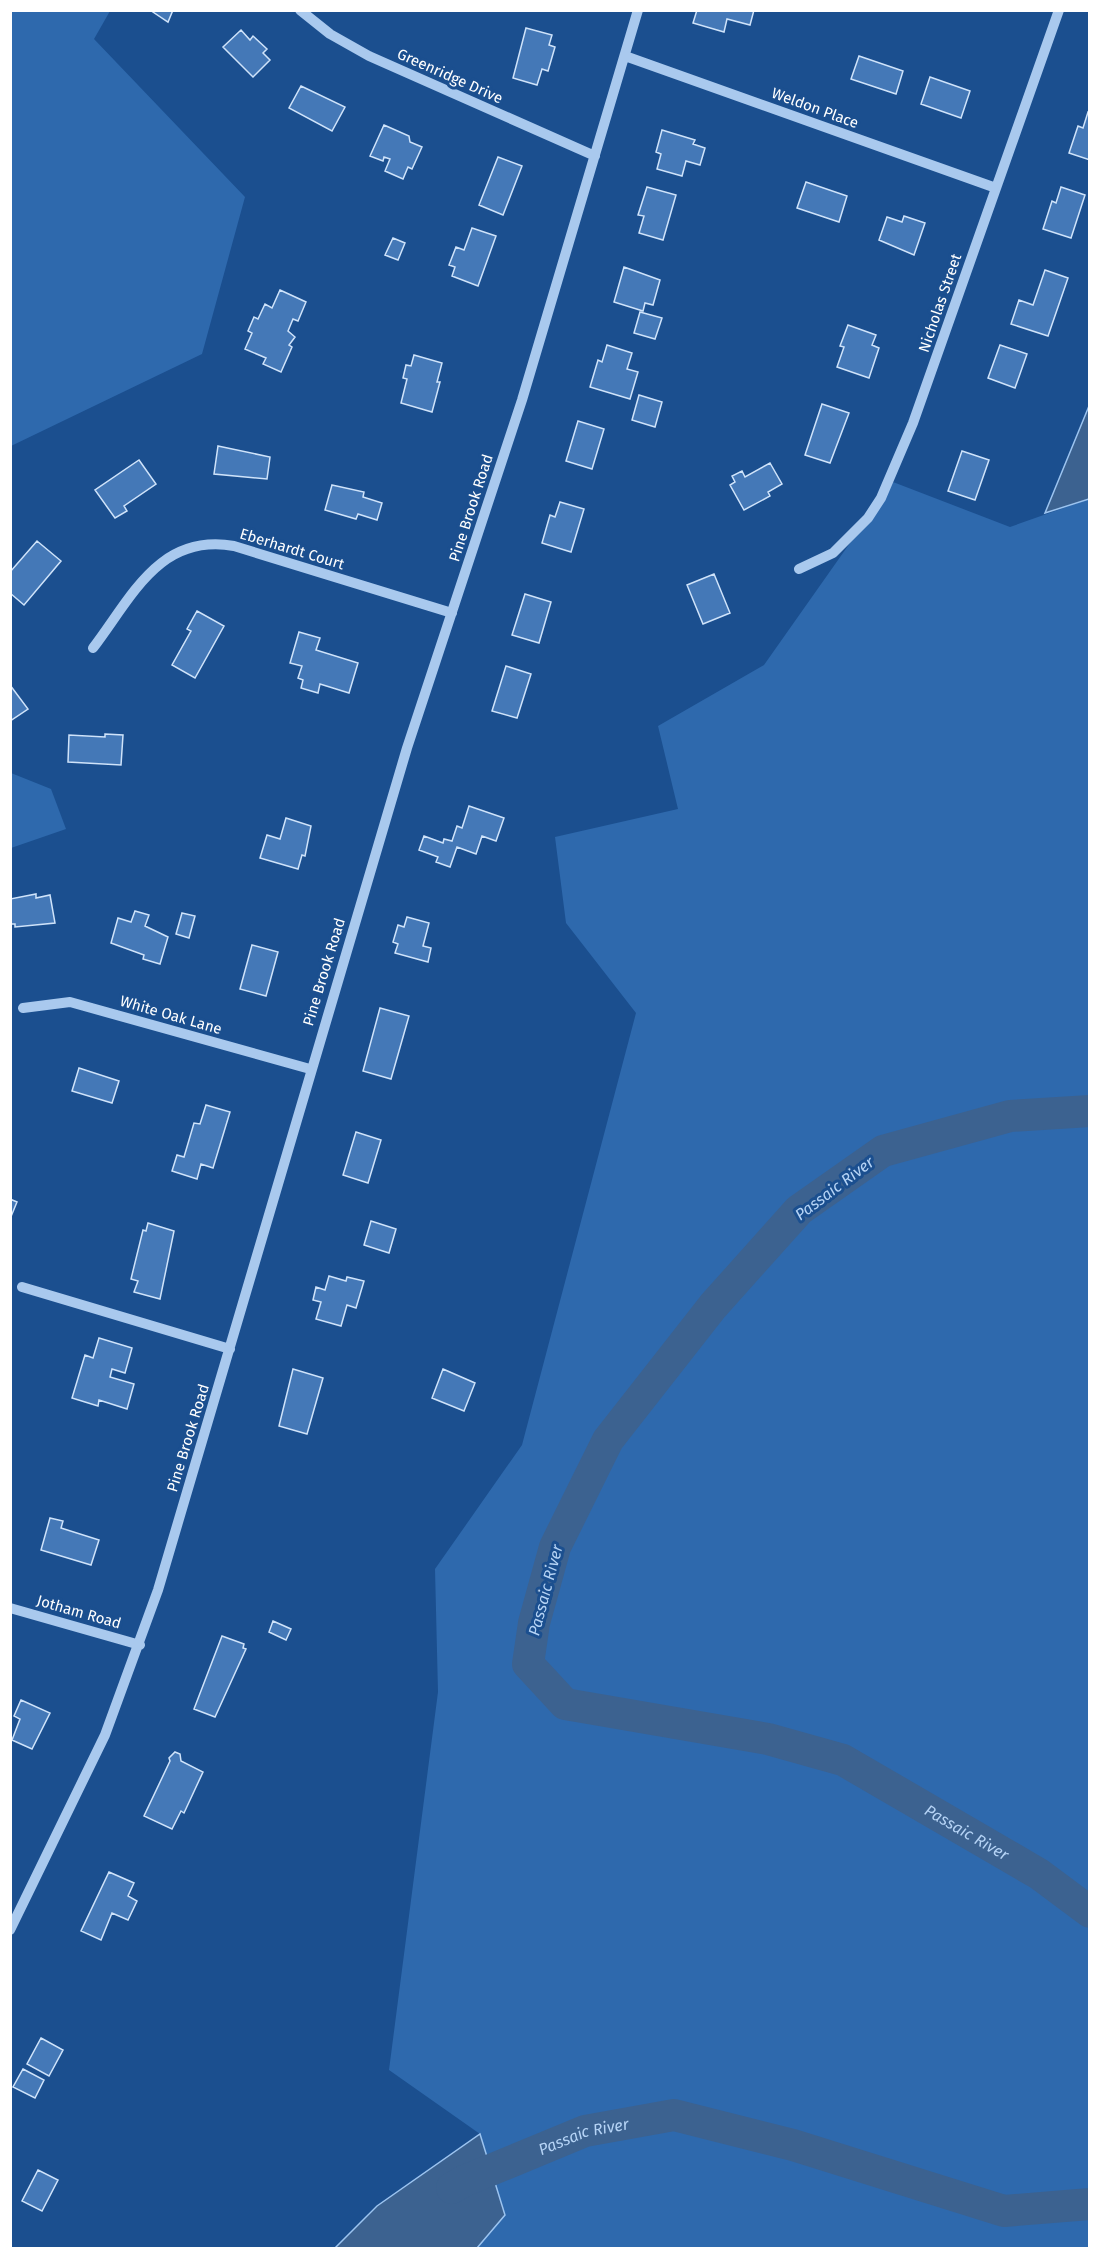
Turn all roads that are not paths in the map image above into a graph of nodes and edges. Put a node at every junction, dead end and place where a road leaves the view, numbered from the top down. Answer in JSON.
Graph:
{"nodes":[{"id":1,"x":300,"y":10,"type":"edge"},
{"id":2,"x":638,"y":10,"type":"edge"},
{"id":3,"x":1059,"y":10,"type":"edge"},
{"id":4,"x":625,"y":56,"type":"junction"},
{"id":5,"x":595,"y":156,"type":"junction"},
{"id":6,"x":996,"y":188,"type":"junction"},
{"id":7,"x":799,"y":569,"type":"dead end"},
{"id":8,"x":452,"y":614,"type":"junction"},
{"id":9,"x":93,"y":648,"type":"dead end"},
{"id":10,"x":23,"y":1008,"type":"dead end"},
{"id":11,"x":310,"y":1069,"type":"junction"},
{"id":12,"x":22,"y":1287,"type":"dead end"},
{"id":13,"x":230,"y":1349,"type":"junction"},
{"id":14,"x":10,"y":1608,"type":"edge"},
{"id":15,"x":140,"y":1645,"type":"junction"},
{"id":16,"x":10,"y":1930,"type":"edge"}],
"edges":[{"from":1,"to":5,"type":"street","name":"Greenridge Drive"},
{"from":2,"to":4,"type":"street","name":"Pine Brook Road"},
{"from":3,"to":6,"type":"street","name":"Nicholas Street"},
{"from":4,"to":5,"type":"street","name":"Pine Brook Road"},
{"from":4,"to":6,"type":"street","name":"Weldon Place"},
{"from":5,"to":8,"type":"street","name":"Pine Brook Road"},
{"from":6,"to":7,"type":"street","name":"Nicholas Street"},
{"from":8,"to":9,"type":"street","name":"Eberhardt Court"},
{"from":8,"to":11,"type":"street","name":"Pine Brook Road"},
{"from":10,"to":11,"type":"street","name":"White Oak Lane"},
{"from":11,"to":13,"type":"street","name":"Pine Brook Road"},
{"from":12,"to":13,"type":"street"},
{"from":13,"to":15,"type":"street","name":"Pine Brook Road"},
{"from":14,"to":15,"type":"street","name":"Jotham Road"},
{"from":15,"to":16,"type":"street","name":"Pine Brook Road"}]}
